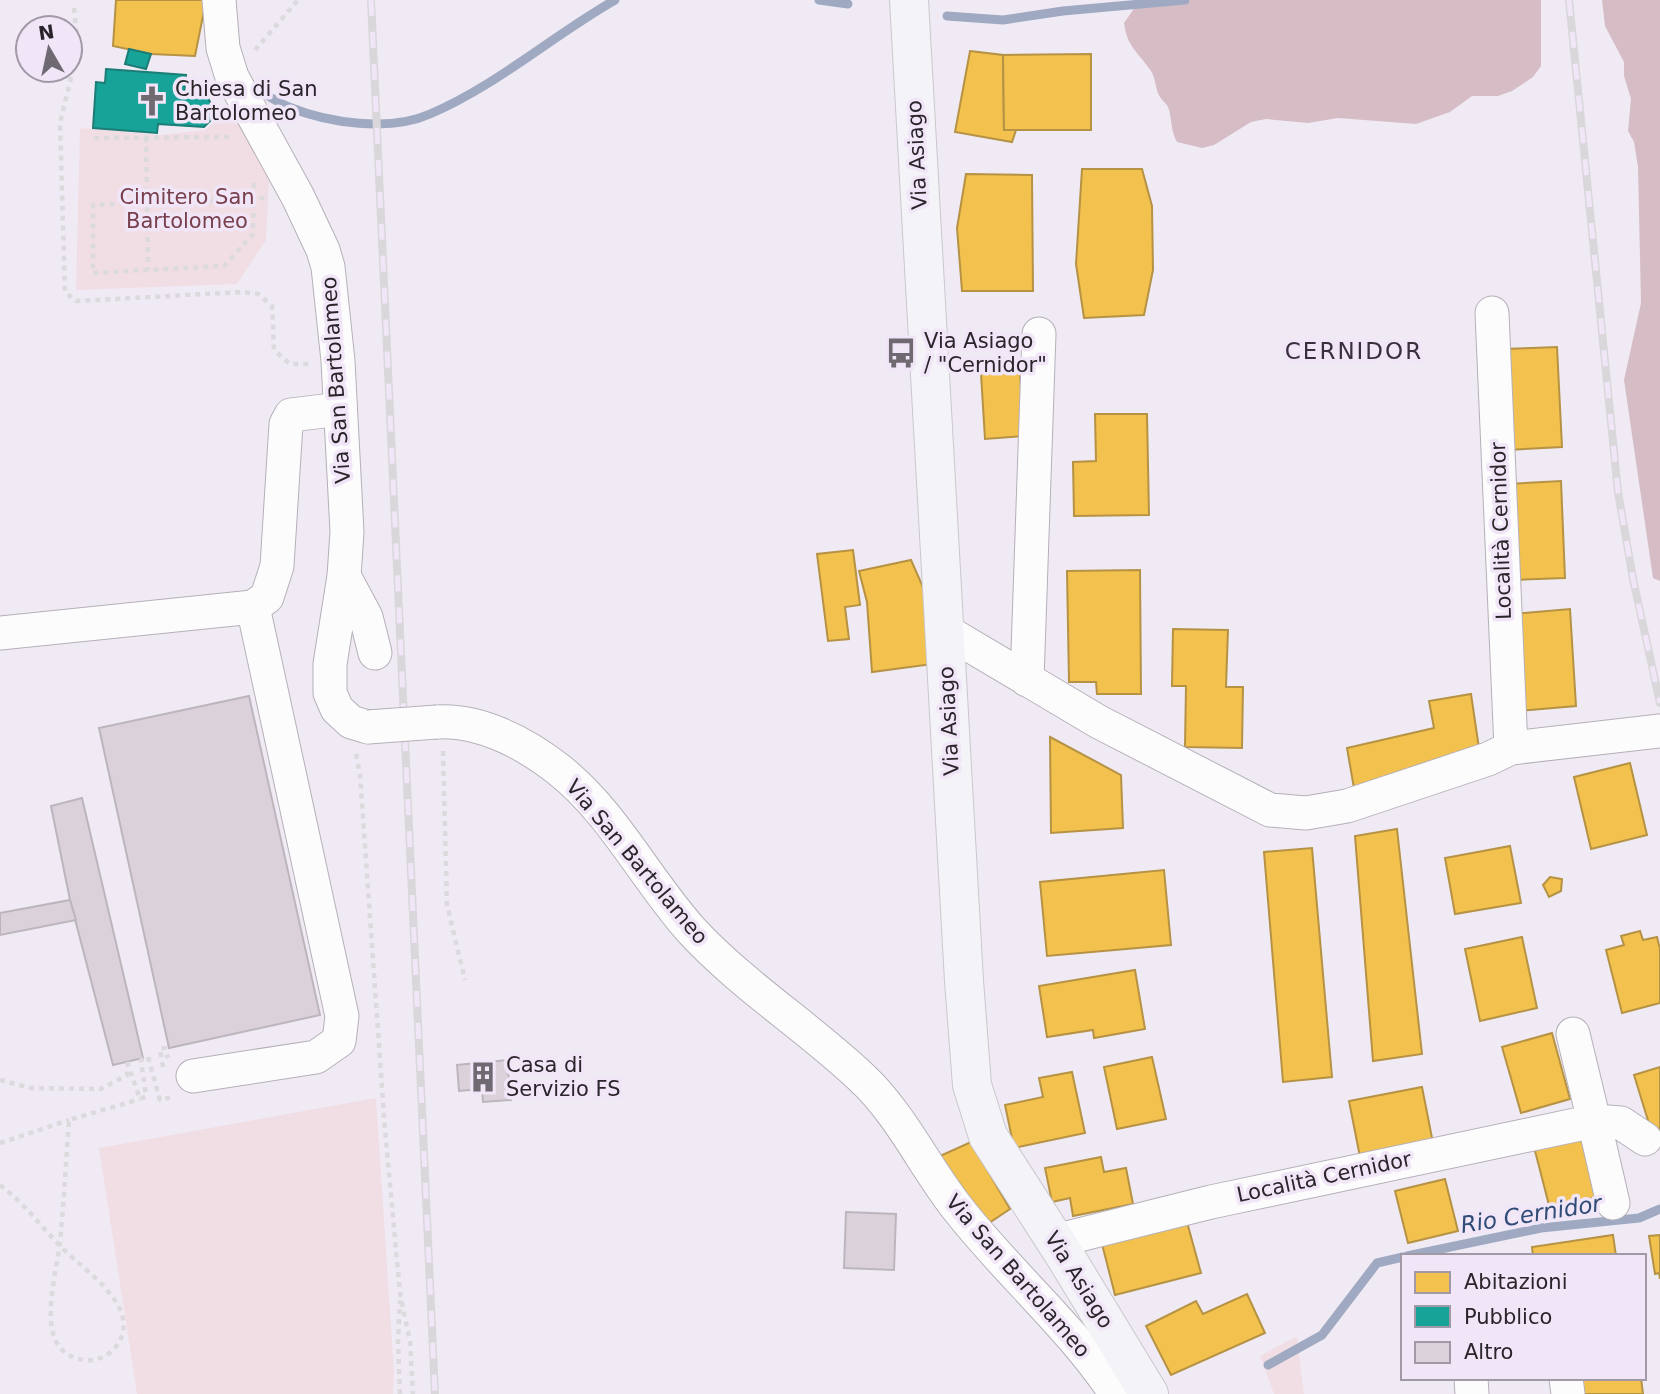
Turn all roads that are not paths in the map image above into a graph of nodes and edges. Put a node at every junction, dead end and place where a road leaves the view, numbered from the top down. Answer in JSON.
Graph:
{"nodes":[{"id":1,"x":219,"y":0,"type":"edge"},
{"id":2,"x":909,"y":0,"type":"edge"},
{"id":3,"x":1492,"y":313,"type":"dead end"},
{"id":4,"x":1039,"y":334,"type":"dead end"},
{"id":5,"x":341,"y":409,"type":"junction"},
{"id":6,"x":344,"y":576,"type":"junction"},
{"id":7,"x":253,"y":607,"type":"junction"},
{"id":8,"x":944,"y":630,"type":"junction"},
{"id":9,"x":0,"y":633,"type":"edge"},
{"id":10,"x":375,"y":653,"type":"dead end"},
{"id":11,"x":1027,"y":680,"type":"junction"},
{"id":12,"x":1660,"y":731,"type":"edge"},
{"id":13,"x":1511,"y":748,"type":"junction"},
{"id":14,"x":1573,"y":1034,"type":"dead end"},
{"id":15,"x":193,"y":1076,"type":"dead end"},
{"id":16,"x":1594,"y":1121,"type":"junction"},
{"id":17,"x":1645,"y":1139,"type":"dead end"},
{"id":18,"x":1613,"y":1203,"type":"dead end"},
{"id":19,"x":1055,"y":1241,"type":"junction"},
{"id":20,"x":1116,"y":1394,"type":"edge"},
{"id":21,"x":1149,"y":1394,"type":"edge"}],
"edges":[{"from":1,"to":5,"type":"street","name":"Via San Bartolameo"},
{"from":2,"to":8,"type":"main road","name":"Via Asiago"},
{"from":3,"to":13,"type":"street","name":"Località Cernidor"},
{"from":4,"to":11,"type":"street"},
{"from":5,"to":6,"type":"street","name":"Via San Bartolameo"},
{"from":5,"to":7,"type":"street"},
{"from":6,"to":10,"type":"street"},
{"from":6,"to":20,"type":"street","name":"Via San Bartolameo","bridge":true},
{"from":7,"to":9,"type":"street"},
{"from":7,"to":15,"type":"street"},
{"from":8,"to":11,"type":"street"},
{"from":8,"to":19,"type":"main road","name":"Via Asiago"},
{"from":11,"to":13,"type":"street"},
{"from":12,"to":13,"type":"street"},
{"from":14,"to":16,"type":"street"},
{"from":16,"to":17,"type":"street","name":"Località Cernidor"},
{"from":16,"to":18,"type":"street"},
{"from":16,"to":19,"type":"street","name":"Località Cernidor"},
{"from":19,"to":21,"type":"main road","name":"Via Asiago"}]}
